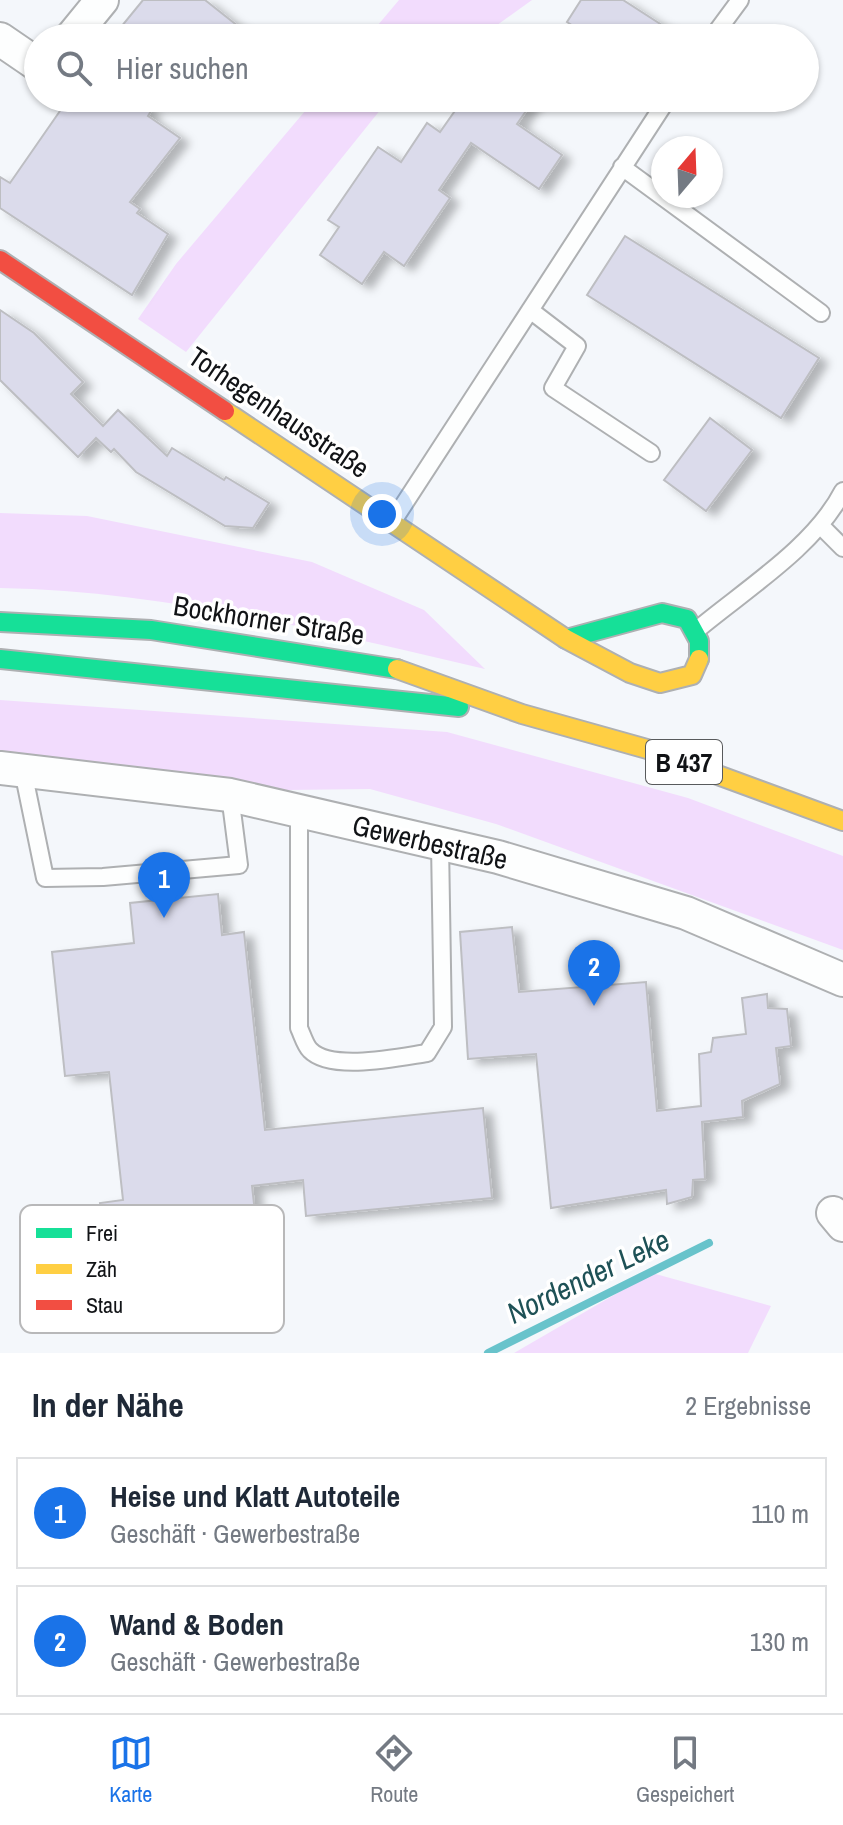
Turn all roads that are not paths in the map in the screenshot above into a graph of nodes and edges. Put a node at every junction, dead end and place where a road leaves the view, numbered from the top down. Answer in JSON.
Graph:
{"nodes":[{"id":1,"x":102,"y":0,"type":"edge"},
{"id":2,"x":740,"y":0,"type":"edge"},
{"id":3,"x":82,"y":24,"type":"edge"},
{"id":4,"x":722,"y":24,"type":"edge"},
{"id":5,"x":0,"y":39,"type":"edge"},
{"id":6,"x":24,"y":55,"type":"edge"},
{"id":7,"x":659,"y":112,"type":"edge"},
{"id":8,"x":622,"y":167,"type":"junction"},
{"id":9,"x":0,"y":260,"type":"edge"},
{"id":10,"x":530,"y":310,"type":"junction"},
{"id":11,"x":821,"y":313,"type":"dead end"},
{"id":12,"x":651,"y":453,"type":"dead end"},
{"id":13,"x":843,"y":491,"type":"edge"},
{"id":14,"x":393,"y":521,"type":"junction"},
{"id":15,"x":820,"y":525,"type":"junction"},
{"id":16,"x":843,"y":548,"type":"edge"},
{"id":17,"x":0,"y":622,"type":"edge"},
{"id":18,"x":695,"y":631,"type":"junction"},
{"id":19,"x":566,"y":639,"type":"junction"},
{"id":20,"x":0,"y":659,"type":"edge"},
{"id":21,"x":522,"y":714,"type":"junction"},
{"id":22,"x":12,"y":769,"type":"edge"},
{"id":23,"x":230,"y":795,"type":"junction"},
{"id":24,"x":299,"y":811,"type":"junction"},
{"id":25,"x":843,"y":821,"type":"edge"},
{"id":26,"x":440,"y":844,"type":"junction"},
{"id":27,"x":843,"y":980,"type":"edge"}],
"edges":[{"from":1,"to":3,"type":"street"},
{"from":2,"to":4,"type":"lane"},
{"from":5,"to":6,"type":"street"},
{"from":7,"to":8,"type":"lane"},
{"from":8,"to":10,"type":"lane"},
{"from":8,"to":11,"type":"lane"},
{"from":9,"to":14,"type":"main road","name":"Torhegenhausstraße"},
{"from":10,"to":12,"type":"lane"},
{"from":10,"to":14,"type":"lane"},
{"from":13,"to":15,"type":"lane"},
{"from":14,"to":19,"type":"main road","name":"Torhegenhausstraße"},
{"from":15,"to":16,"type":"lane"},
{"from":15,"to":18,"type":"lane"},
{"from":17,"to":21,"type":"main road","name":"Bockhorner Straße","number":"B 437"},
{"from":18,"to":19,"type":"main road"},
{"from":18,"to":19,"type":"main road","name":"Torhegenhausstraße"},
{"from":20,"to":21,"type":"main road","name":"Bockhorner Straße","number":"B 437"},
{"from":21,"to":25,"type":"main road","name":"Bockhorner Straße","number":"B 437"},
{"from":22,"to":23,"type":"street","name":"Gewerbestraße"},
{"from":22,"to":23,"type":"lane"},
{"from":23,"to":24,"type":"street","name":"Gewerbestraße"},
{"from":24,"to":26,"type":"street","name":"Gewerbestraße"},
{"from":24,"to":26,"type":"lane"},
{"from":26,"to":27,"type":"street","name":"Gewerbestraße"}]}
